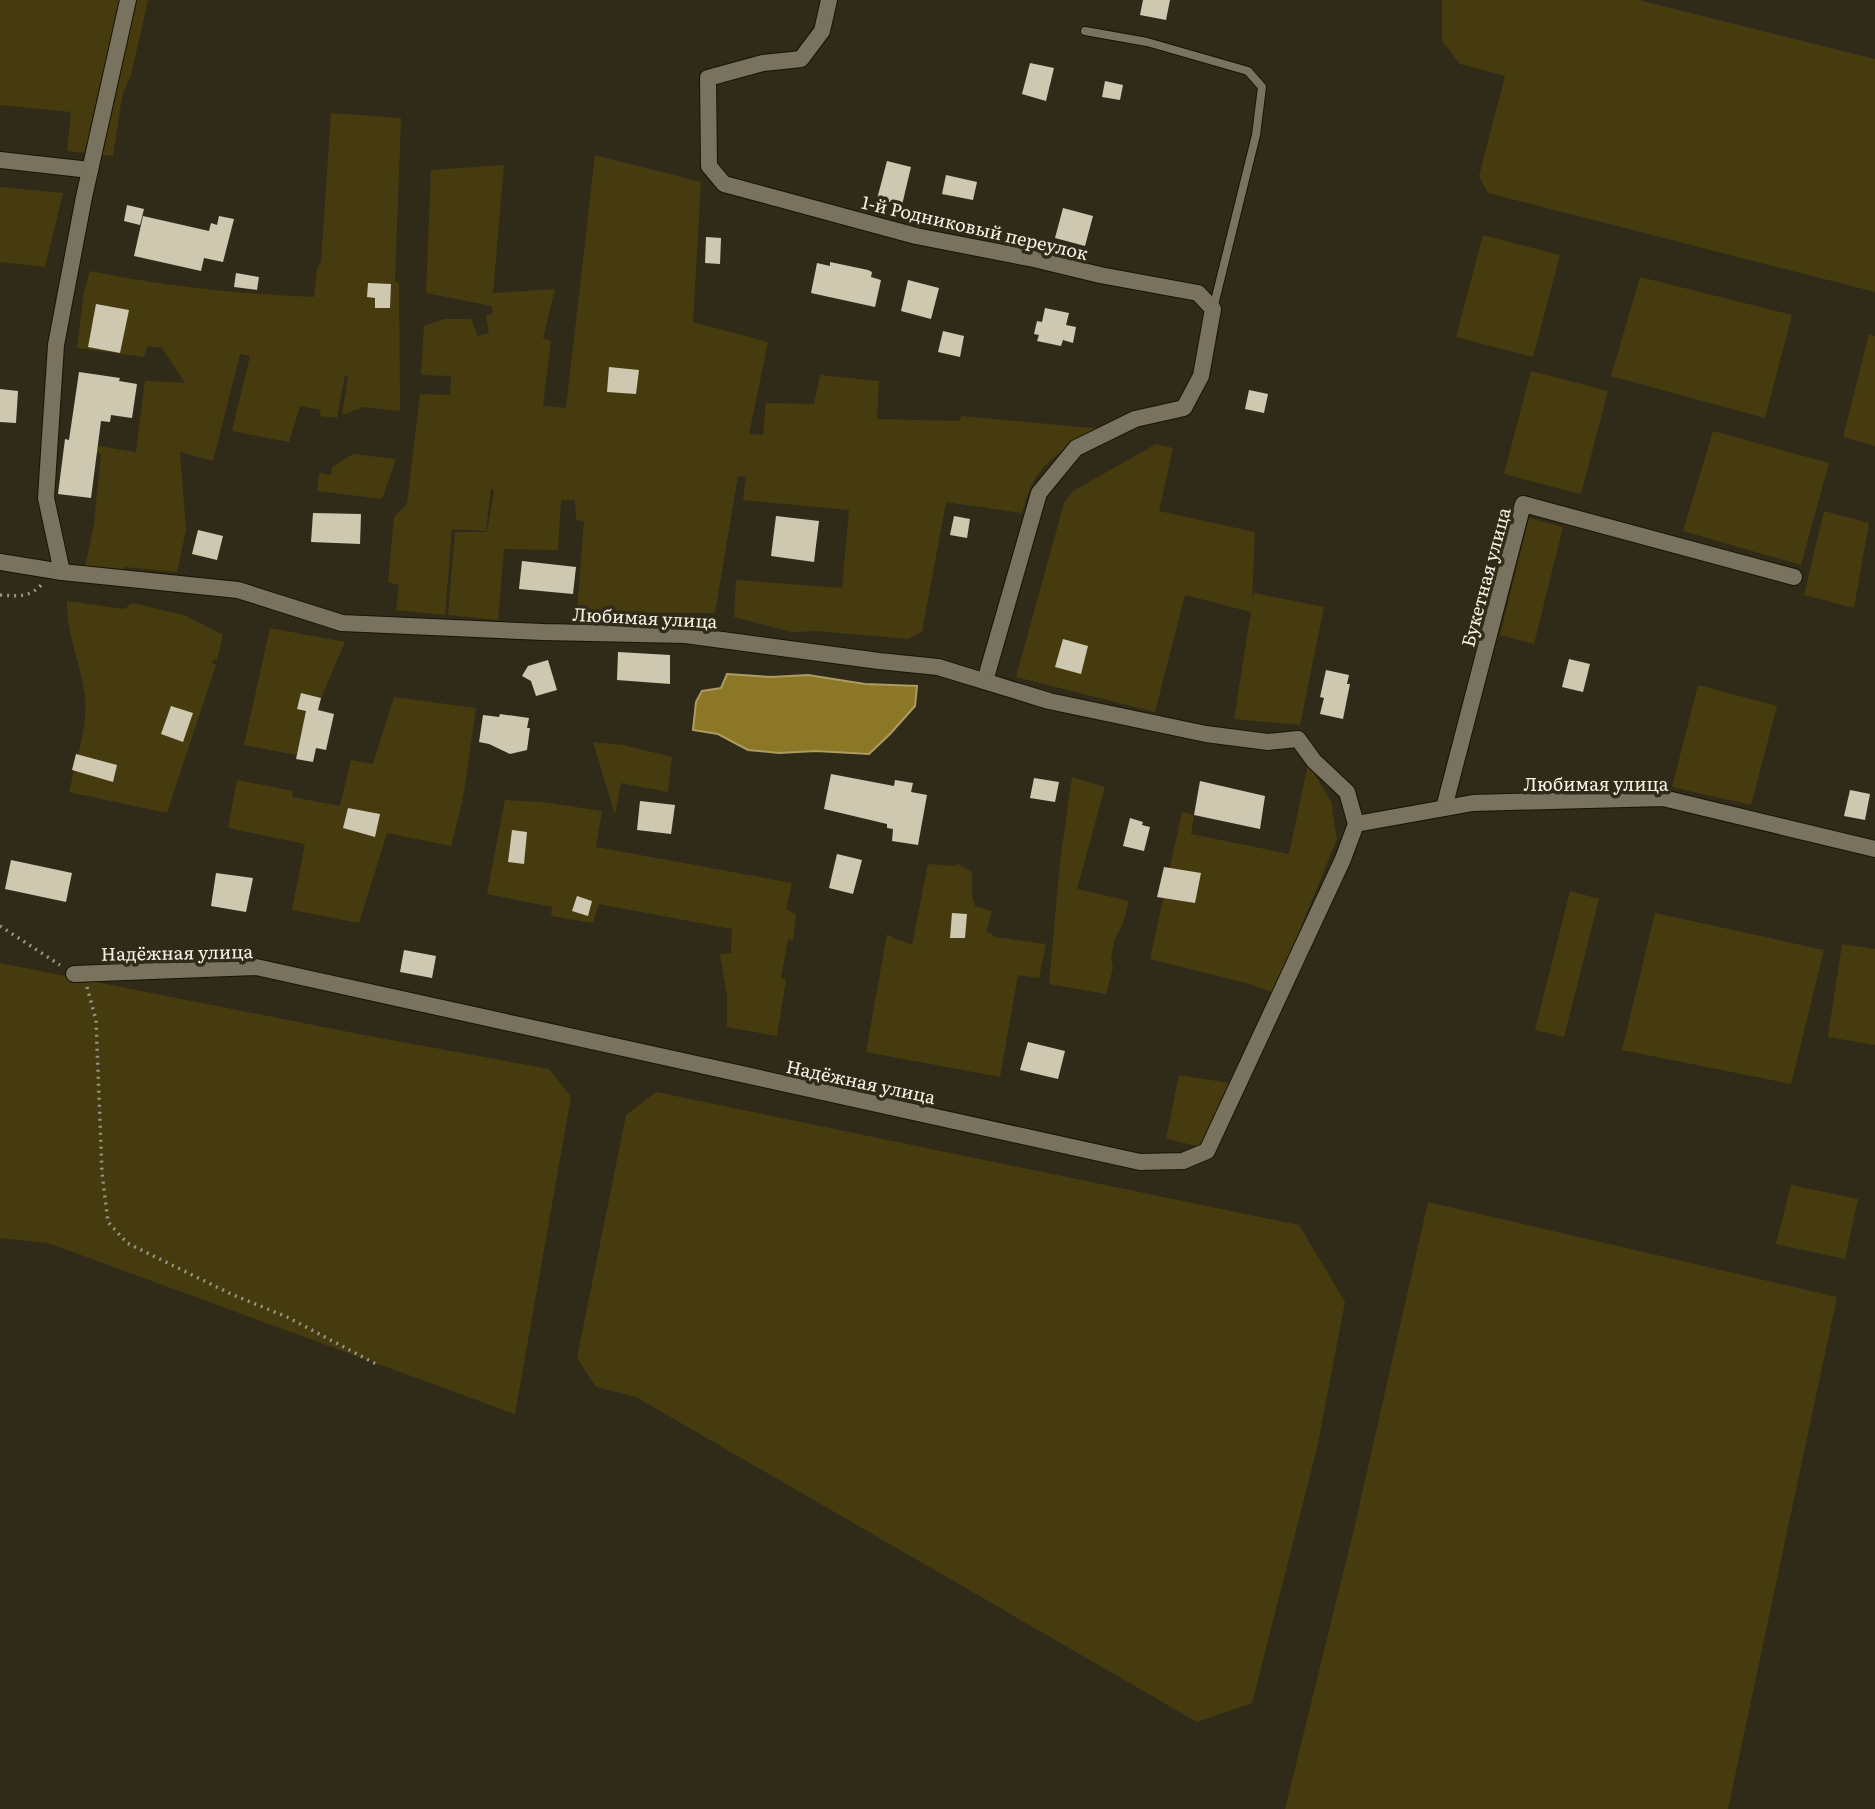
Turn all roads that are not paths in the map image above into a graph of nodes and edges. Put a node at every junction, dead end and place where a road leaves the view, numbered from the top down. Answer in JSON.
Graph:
{"nodes":[{"id":1,"x":128,"y":0,"type":"edge"},
{"id":2,"x":829,"y":0,"type":"edge"},
{"id":3,"x":1085,"y":31,"type":"dead end"},
{"id":4,"x":0,"y":160,"type":"edge"},
{"id":5,"x":90,"y":170,"type":"junction"},
{"id":6,"x":1213,"y":309,"type":"junction"},
{"id":7,"x":0,"y":562,"type":"edge"},
{"id":8,"x":57,"y":571,"type":"junction"},
{"id":9,"x":1794,"y":577,"type":"dead end"},
{"id":10,"x":985,"y":681,"type":"junction"},
{"id":11,"x":1444,"y":808,"type":"junction"},
{"id":12,"x":1356,"y":824,"type":"junction"},
{"id":13,"x":1875,"y":849,"type":"edge"},
{"id":14,"x":74,"y":974,"type":"road end"}],
"edges":[{"from":1,"to":5,"type":"street"},
{"from":2,"to":6,"type":"street","name":"1-й Родниковый переулок"},
{"from":3,"to":6,"type":"lane"},
{"from":4,"to":5,"type":"street"},
{"from":5,"to":8,"type":"street"},
{"from":6,"to":10,"type":"street"},
{"from":7,"to":8,"type":"street","name":"Любимая улица"},
{"from":8,"to":10,"type":"street","name":"Любимая улица"},
{"from":9,"to":11,"type":"street","name":"Букетная улица"},
{"from":10,"to":12,"type":"street","name":"Любимая улица"},
{"from":11,"to":12,"type":"street","name":"Любимая улица"},
{"from":11,"to":13,"type":"street","name":"Любимая улица"},
{"from":12,"to":14,"type":"street","name":"Надёжная улица"}]}
